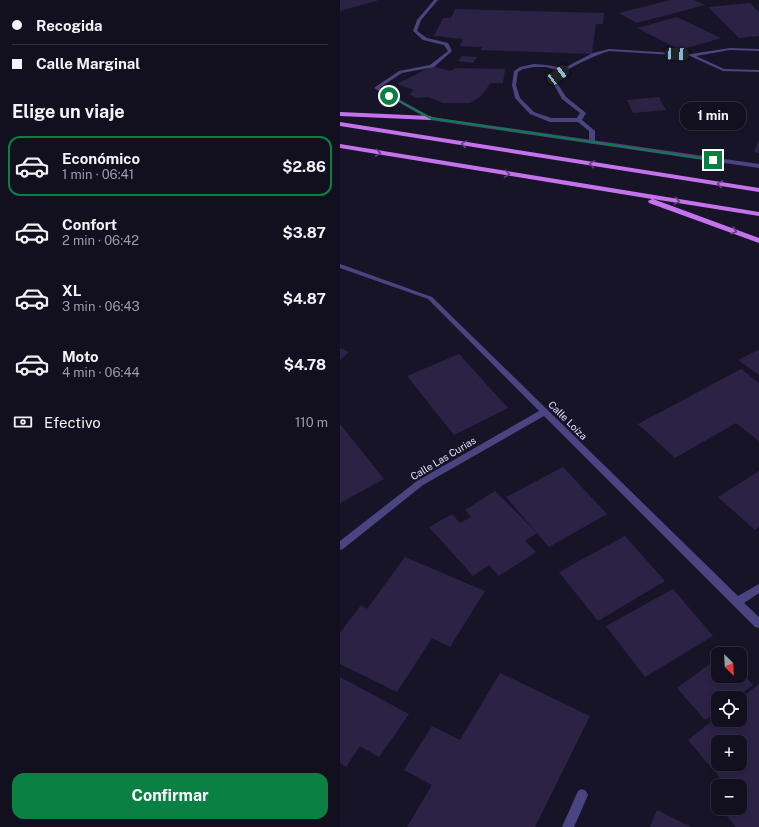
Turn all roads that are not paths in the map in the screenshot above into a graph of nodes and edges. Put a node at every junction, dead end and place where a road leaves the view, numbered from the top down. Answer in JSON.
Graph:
{"nodes":[{"id":1,"x":436,"y":0,"type":"edge"},
{"id":2,"x":759,"y":50,"type":"edge"},
{"id":3,"x":691,"y":55,"type":"junction"},
{"id":4,"x":565,"y":70,"type":"junction"},
{"id":5,"x":759,"y":71,"type":"edge"},
{"id":6,"x":340,"y":114,"type":"edge"},
{"id":7,"x":430,"y":118,"type":"junction"},
{"id":8,"x":579,"y":120,"type":"junction"},
{"id":9,"x":340,"y":124,"type":"edge"},
{"id":10,"x":592,"y":142,"type":"junction"},
{"id":11,"x":340,"y":146,"type":"edge"},
{"id":12,"x":759,"y":166,"type":"edge"},
{"id":13,"x":759,"y":190,"type":"edge"},
{"id":14,"x":632,"y":194,"type":"junction"},
{"id":15,"x":759,"y":214,"type":"edge"},
{"id":16,"x":759,"y":241,"type":"edge"},
{"id":17,"x":340,"y":266,"type":"edge"},
{"id":18,"x":544,"y":412,"type":"junction"},
{"id":19,"x":340,"y":546,"type":"edge"},
{"id":20,"x":759,"y":588,"type":"edge"},
{"id":21,"x":737,"y":602,"type":"junction"},
{"id":22,"x":759,"y":624,"type":"edge"},
{"id":23,"x":582,"y":795,"type":"dead end"},
{"id":24,"x":568,"y":827,"type":"edge"}],
"edges":[{"from":1,"to":7,"type":"street"},
{"from":2,"to":3,"type":"street"},
{"from":3,"to":4,"type":"street"},
{"from":3,"to":5,"type":"street"},
{"from":4,"to":8,"type":"street"},
{"from":4,"to":8,"type":"street"},
{"from":6,"to":7,"type":"main road"},
{"from":7,"to":10,"type":"street"},
{"from":8,"to":10,"type":"street"},
{"from":13,"to":9,"type":"main road","one_way":true},
{"from":10,"to":12,"type":"street"},
{"from":11,"to":14,"type":"main road","one_way":true},
{"from":14,"to":15,"type":"main road","one_way":true},
{"from":14,"to":16,"type":"main road","one_way":true},
{"from":17,"to":18,"type":"street","name":"Calle Loíza"},
{"from":18,"to":19,"type":"street","name":"Calle Las Curias"},
{"from":18,"to":21,"type":"street","name":"Calle Loíza"},
{"from":20,"to":21,"type":"street"},
{"from":21,"to":22,"type":"street","name":"Calle Loíza"},
{"from":23,"to":24,"type":"street"}]}
